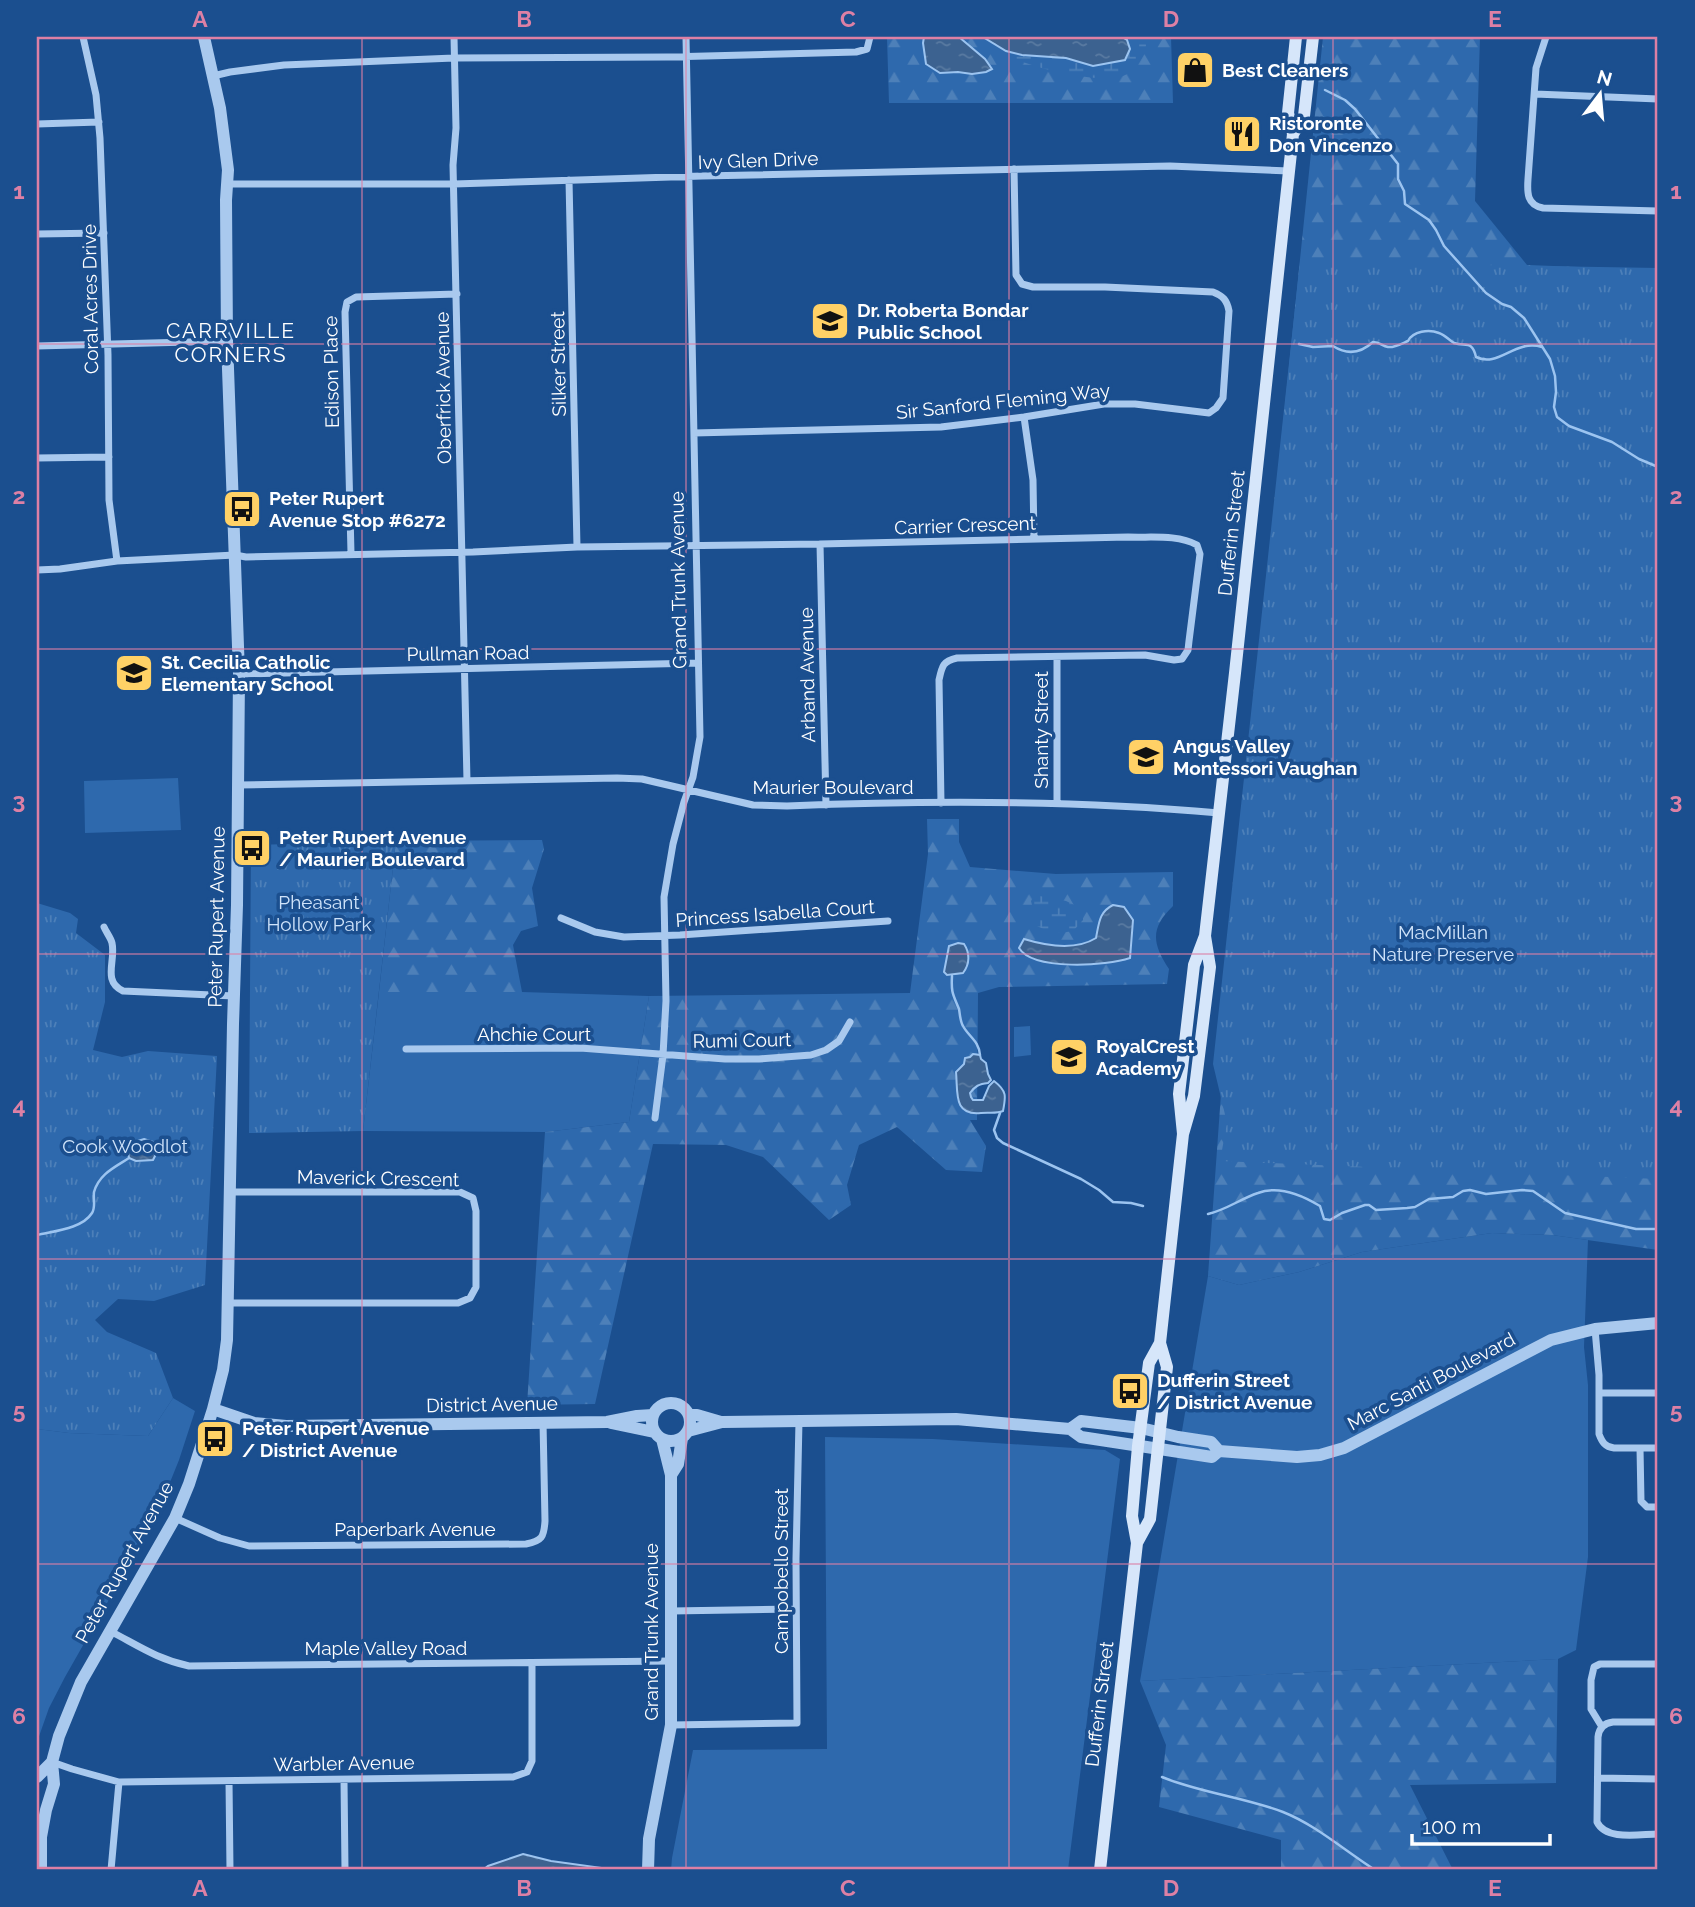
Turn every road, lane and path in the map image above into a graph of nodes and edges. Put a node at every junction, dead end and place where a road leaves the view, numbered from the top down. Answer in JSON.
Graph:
{"nodes":[{"id":1,"x":83,"y":37,"type":"edge"},
{"id":2,"x":204,"y":37,"type":"edge"},
{"id":3,"x":454,"y":37,"type":"edge"},
{"id":4,"x":686,"y":37,"type":"edge"},
{"id":5,"x":870,"y":37,"type":"edge"},
{"id":6,"x":1296,"y":37,"type":"edge"},
{"id":7,"x":1313,"y":37,"type":"edge"},
{"id":8,"x":1546,"y":37,"type":"edge"},
{"id":9,"x":686,"y":56,"type":"junction"},
{"id":10,"x":454,"y":58,"type":"junction"},
{"id":11,"x":213,"y":76,"type":"junction"},
{"id":12,"x":1535,"y":93,"type":"junction"},
{"id":13,"x":1658,"y":99,"type":"edge"},
{"id":14,"x":99,"y":122,"type":"junction"},
{"id":15,"x":37,"y":124,"type":"edge"},
{"id":16,"x":1293,"y":134,"type":"junction"},
{"id":17,"x":1014,"y":169,"type":"junction"},
{"id":18,"x":1289,"y":171,"type":"junction"},
{"id":19,"x":689,"y":177,"type":"junction"},
{"id":20,"x":569,"y":180,"type":"junction"},
{"id":21,"x":227,"y":184,"type":"junction"},
{"id":22,"x":454,"y":184,"type":"junction"},
{"id":23,"x":1658,"y":211,"type":"edge"},
{"id":24,"x":104,"y":233,"type":"junction"},
{"id":25,"x":37,"y":234,"type":"edge"},
{"id":26,"x":457,"y":294,"type":"junction"},
{"id":27,"x":226,"y":341,"type":"junction"},
{"id":28,"x":107,"y":344,"type":"junction"},
{"id":29,"x":37,"y":346,"type":"edge"},
{"id":30,"x":1024,"y":417,"type":"junction"},
{"id":31,"x":694,"y":433,"type":"junction"},
{"id":32,"x":109,"y":457,"type":"junction"},
{"id":33,"x":37,"y":458,"type":"edge"},
{"id":34,"x":1034,"y":539,"type":"junction"},
{"id":35,"x":820,"y":544,"type":"junction"},
{"id":36,"x":696,"y":546,"type":"junction"},
{"id":37,"x":578,"y":547,"type":"junction"},
{"id":38,"x":462,"y":552,"type":"junction"},
{"id":39,"x":351,"y":553,"type":"junction"},
{"id":40,"x":235,"y":555,"type":"junction"},
{"id":41,"x":117,"y":561,"type":"junction"},
{"id":42,"x":37,"y":570,"type":"edge"},
{"id":43,"x":1057,"y":657,"type":"junction"},
{"id":44,"x":698,"y":663,"type":"junction"},
{"id":45,"x":464,"y":669,"type":"junction"},
{"id":46,"x":239,"y":674,"type":"junction"},
{"id":47,"x":467,"y":781,"type":"junction"},
{"id":48,"x":239,"y":785,"type":"junction"},
{"id":49,"x":687,"y":790,"type":"junction"},
{"id":50,"x":941,"y":803,"type":"junction"},
{"id":51,"x":1057,"y":803,"type":"junction"},
{"id":52,"x":826,"y":805,"type":"junction"},
{"id":53,"x":1219,"y":813,"type":"junction"},
{"id":54,"x":561,"y":918,"type":"dead end"},
{"id":55,"x":888,"y":921,"type":"dead end"},
{"id":56,"x":104,"y":927,"type":"dead end"},
{"id":57,"x":664,"y":936,"type":"junction"},
{"id":58,"x":234,"y":996,"type":"junction"},
{"id":59,"x":850,"y":1022,"type":"dead end"},
{"id":60,"x":406,"y":1049,"type":"dead end"},
{"id":61,"x":663,"y":1055,"type":"junction"},
{"id":62,"x":655,"y":1118,"type":"dead end"},
{"id":63,"x":231,"y":1192,"type":"junction"},
{"id":64,"x":228,"y":1303,"type":"junction"},
{"id":65,"x":1658,"y":1323,"type":"edge"},
{"id":66,"x":1595,"y":1329,"type":"junction"},
{"id":67,"x":1160,"y":1343,"type":"junction"},
{"id":68,"x":1599,"y":1392,"type":"junction"},
{"id":69,"x":1658,"y":1392,"type":"edge"},
{"id":70,"x":212,"y":1409,"type":"junction"},
{"id":71,"x":653,"y":1415,"type":"junction"},
{"id":72,"x":689,"y":1415,"type":"junction"},
{"id":73,"x":799,"y":1420,"type":"junction"},
{"id":74,"x":543,"y":1422,"type":"junction"},
{"id":75,"x":607,"y":1422,"type":"junction"},
{"id":76,"x":722,"y":1422,"type":"junction"},
{"id":77,"x":1141,"y":1428,"type":"junction"},
{"id":78,"x":1070,"y":1429,"type":"junction"},
{"id":79,"x":1158,"y":1432,"type":"junction"},
{"id":80,"x":658,"y":1435,"type":"junction"},
{"id":81,"x":685,"y":1435,"type":"junction"},
{"id":82,"x":1139,"y":1446,"type":"junction"},
{"id":83,"x":1640,"y":1448,"type":"junction"},
{"id":84,"x":1658,"y":1448,"type":"edge"},
{"id":85,"x":1156,"y":1450,"type":"junction"},
{"id":86,"x":1219,"y":1451,"type":"junction"},
{"id":87,"x":671,"y":1475,"type":"junction"},
{"id":88,"x":1658,"y":1507,"type":"edge"},
{"id":89,"x":175,"y":1518,"type":"junction"},
{"id":90,"x":1137,"y":1543,"type":"junction"},
{"id":91,"x":796,"y":1609,"type":"junction"},
{"id":92,"x":671,"y":1611,"type":"junction"},
{"id":93,"x":109,"y":1631,"type":"junction"},
{"id":94,"x":671,"y":1661,"type":"junction"},
{"id":95,"x":532,"y":1663,"type":"junction"},
{"id":96,"x":1658,"y":1664,"type":"edge"},
{"id":97,"x":1658,"y":1722,"type":"edge"},
{"id":98,"x":671,"y":1725,"type":"junction"},
{"id":99,"x":1602,"y":1727,"type":"junction"},
{"id":100,"x":52,"y":1762,"type":"junction"},
{"id":101,"x":37,"y":1777,"type":"edge"},
{"id":102,"x":1598,"y":1778,"type":"junction"},
{"id":103,"x":1658,"y":1779,"type":"edge"},
{"id":104,"x":344,"y":1780,"type":"junction"},
{"id":105,"x":229,"y":1781,"type":"junction"},
{"id":106,"x":119,"y":1782,"type":"junction"},
{"id":107,"x":1658,"y":1834,"type":"edge"},
{"id":108,"x":41,"y":1870,"type":"edge"},
{"id":109,"x":111,"y":1870,"type":"edge"},
{"id":110,"x":230,"y":1870,"type":"edge"},
{"id":111,"x":345,"y":1870,"type":"edge"},
{"id":112,"x":648,"y":1870,"type":"edge"},
{"id":113,"x":1100,"y":1870,"type":"edge"}],
"edges":[{"from":1,"to":14,"type":"street","name":"Coral Acres Drive"},
{"from":2,"to":11,"type":"street","name":"Peter Rupert Avenue"},
{"from":3,"to":10,"type":"street","name":"Oberfrick Avenue"},
{"from":4,"to":9,"type":"street","name":"Grand Trunk Avenue"},
{"from":5,"to":9,"type":"street"},
{"from":6,"to":16,"type":"main road","name":"Dufferin Street"},
{"from":7,"to":16,"type":"main road","name":"Dufferin Street"},
{"from":8,"to":12,"type":"street"},
{"from":9,"to":10,"type":"street"},
{"from":9,"to":19,"type":"street","name":"Grand Trunk Avenue"},
{"from":10,"to":11,"type":"street"},
{"from":10,"to":22,"type":"street","name":"Oberfrick Avenue"},
{"from":11,"to":21,"type":"street","name":"Peter Rupert Avenue"},
{"from":12,"to":13,"type":"street"},
{"from":12,"to":23,"type":"street"},
{"from":14,"to":15,"type":"street"},
{"from":14,"to":24,"type":"street","name":"Coral Acres Drive"},
{"from":16,"to":18,"type":"main road","name":"Dufferin Street"},
{"from":17,"to":18,"type":"street","name":"Ivy Glen Drive"},
{"from":17,"to":19,"type":"street","name":"Ivy Glen Drive"},
{"from":17,"to":30,"type":"street","name":"Sir Sanford Fleming Way"},
{"from":18,"to":53,"type":"main road","name":"Dufferin Street"},
{"from":19,"to":20,"type":"street","name":"Ivy Glen Drive"},
{"from":19,"to":31,"type":"street","name":"Grand Trunk Avenue"},
{"from":20,"to":22,"type":"street","name":"Ivy Glen Drive"},
{"from":20,"to":37,"type":"street","name":"Silker Street"},
{"from":21,"to":22,"type":"street","name":"Ivy Glen Drive"},
{"from":21,"to":27,"type":"street","name":"Peter Rupert Avenue"},
{"from":22,"to":26,"type":"street","name":"Oberfrick Avenue"},
{"from":24,"to":25,"type":"street"},
{"from":24,"to":28,"type":"street","name":"Coral Acres Drive"},
{"from":26,"to":38,"type":"street","name":"Oberfrick Avenue"},
{"from":26,"to":39,"type":"street","name":"Edison Place"},
{"from":27,"to":28,"type":"street"},
{"from":27,"to":40,"type":"street","name":"Peter Rupert Avenue"},
{"from":28,"to":29,"type":"street"},
{"from":28,"to":32,"type":"street","name":"Coral Acres Drive"},
{"from":30,"to":31,"type":"street","name":"Sir Sanford Fleming Way"},
{"from":30,"to":34,"type":"street"},
{"from":31,"to":36,"type":"street","name":"Grand Trunk Avenue"},
{"from":32,"to":33,"type":"street"},
{"from":32,"to":41,"type":"street","name":"Coral Acres Drive"},
{"from":34,"to":35,"type":"street","name":"Carrier Crescent"},
{"from":34,"to":43,"type":"street","name":"Carrier Crescent"},
{"from":35,"to":36,"type":"street","name":"Carrier Crescent"},
{"from":35,"to":52,"type":"street","name":"Arband Avenue"},
{"from":36,"to":37,"type":"street","name":"Carrier Crescent"},
{"from":36,"to":44,"type":"street","name":"Grand Trunk Avenue"},
{"from":37,"to":38,"type":"street","name":"Carrier Crescent"},
{"from":38,"to":39,"type":"street","name":"Carrier Crescent"},
{"from":38,"to":45,"type":"street","name":"Oberfrick Avenue"},
{"from":39,"to":40,"type":"street","name":"Carrier Crescent"},
{"from":40,"to":41,"type":"street","name":"Carrier Crescent"},
{"from":40,"to":46,"type":"street","name":"Peter Rupert Avenue"},
{"from":41,"to":42,"type":"street","name":"Carrier Crescent"},
{"from":43,"to":50,"type":"street","name":"Carrier Crescent"},
{"from":43,"to":51,"type":"street","name":"Shanty Street"},
{"from":44,"to":45,"type":"street","name":"Pullman Road"},
{"from":44,"to":49,"type":"street","name":"Grand Trunk Avenue"},
{"from":45,"to":46,"type":"street","name":"Pullman Road"},
{"from":45,"to":47,"type":"street","name":"Oberfrick Avenue"},
{"from":46,"to":48,"type":"street","name":"Peter Rupert Avenue"},
{"from":47,"to":48,"type":"street","name":"Maurier Boulevard"},
{"from":47,"to":49,"type":"street","name":"Maurier Boulevard"},
{"from":48,"to":58,"type":"street","name":"Peter Rupert Avenue"},
{"from":49,"to":52,"type":"street","name":"Maurier Boulevard"},
{"from":49,"to":57,"type":"street","name":"Grand Trunk Avenue"},
{"from":50,"to":51,"type":"street","name":"Maurier Boulevard"},
{"from":50,"to":52,"type":"street","name":"Maurier Boulevard"},
{"from":51,"to":53,"type":"street","name":"Maurier Boulevard"},
{"from":53,"to":67,"type":"main road","name":"Dufferin Street"},
{"from":54,"to":57,"type":"street","name":"Princess Isabella Court"},
{"from":55,"to":57,"type":"street","name":"Princess Isabella Court"},
{"from":56,"to":58,"type":"street"},
{"from":57,"to":61,"type":"street","name":"Grand Trunk Avenue"},
{"from":58,"to":63,"type":"street","name":"Peter Rupert Avenue"},
{"from":59,"to":61,"type":"street","name":"Rumi Court"},
{"from":60,"to":61,"type":"street","name":"Ahchie Court"},
{"from":61,"to":62,"type":"street","name":"Grand Trunk Avenue"},
{"from":63,"to":64,"type":"street","name":"Peter Rupert Avenue"},
{"from":63,"to":64,"type":"street","name":"Maverick Crescent"},
{"from":64,"to":70,"type":"street","name":"Peter Rupert Avenue"},
{"from":65,"to":66,"type":"street","name":"Marc Santi Boulevard"},
{"from":66,"to":68,"type":"street"},
{"from":66,"to":86,"type":"street","name":"Marc Santi Boulevard"},
{"from":67,"to":77,"type":"main road","name":"Dufferin Street"},
{"from":67,"to":79,"type":"main road","name":"Dufferin Street"},
{"from":68,"to":69,"type":"street"},
{"from":68,"to":83,"type":"street"},
{"from":70,"to":74,"type":"street","name":"District Avenue"},
{"from":70,"to":89,"type":"street","name":"Peter Rupert Avenue"},
{"from":71,"to":72,"type":"street"},
{"from":71,"to":75,"type":"street","name":"District Avenue"},
{"from":71,"to":80,"type":"street"},
{"from":72,"to":76,"type":"street"},
{"from":72,"to":81,"type":"street"},
{"from":73,"to":76,"type":"street"},
{"from":73,"to":78,"type":"street"},
{"from":73,"to":91,"type":"street","name":"Campobello Street"},
{"from":74,"to":75,"type":"street","name":"District Avenue"},
{"from":74,"to":89,"type":"street","name":"Paperbark Avenue"},
{"from":75,"to":80,"type":"street","name":"District Avenue"},
{"from":76,"to":81,"type":"street"},
{"from":77,"to":78,"type":"street"},
{"from":77,"to":79,"type":"street","name":"Marc Santi Boulevard"},
{"from":77,"to":82,"type":"main road","name":"Dufferin Street"},
{"from":78,"to":82,"type":"street"},
{"from":79,"to":85,"type":"main road","name":"Dufferin Street"},
{"from":79,"to":86,"type":"street","name":"Marc Santi Boulevard"},
{"from":80,"to":81,"type":"street"},
{"from":80,"to":87,"type":"street","name":"Grand Trunk Avenue"},
{"from":81,"to":87,"type":"street","name":"Grand Trunk Avenue"},
{"from":82,"to":85,"type":"street","name":"Marc Santi Boulevard"},
{"from":82,"to":90,"type":"main road","name":"Dufferin Street"},
{"from":83,"to":84,"type":"street"},
{"from":83,"to":88,"type":"street"},
{"from":85,"to":86,"type":"street","name":"Marc Santi Boulevard"},
{"from":85,"to":90,"type":"main road","name":"Dufferin Street"},
{"from":87,"to":92,"type":"street","name":"Grand Trunk Avenue"},
{"from":89,"to":93,"type":"street","name":"Peter Rupert Avenue"},
{"from":90,"to":113,"type":"main road","name":"Dufferin Street"},
{"from":91,"to":92,"type":"street"},
{"from":91,"to":98,"type":"street","name":"Campobello Street"},
{"from":92,"to":94,"type":"street","name":"Grand Trunk Avenue"},
{"from":93,"to":95,"type":"street","name":"Maple Valley Road"},
{"from":93,"to":100,"type":"street","name":"Peter Rupert Avenue"},
{"from":94,"to":95,"type":"street","name":"Maple Valley Road"},
{"from":94,"to":98,"type":"street","name":"Grand Trunk Avenue"},
{"from":95,"to":104,"type":"street","name":"Warbler Avenue"},
{"from":96,"to":99,"type":"street"},
{"from":97,"to":99,"type":"street"},
{"from":98,"to":112,"type":"street","name":"Grand Trunk Avenue"},
{"from":99,"to":102,"type":"street"},
{"from":100,"to":101,"type":"street","name":"Peter Rupert Avenue"},
{"from":100,"to":106,"type":"street","name":"Warbler Avenue"},
{"from":100,"to":108,"type":"street","name":"Peter Rupert Avenue"},
{"from":102,"to":103,"type":"street"},
{"from":102,"to":107,"type":"street"},
{"from":104,"to":105,"type":"street","name":"Warbler Avenue"},
{"from":104,"to":111,"type":"street"},
{"from":105,"to":106,"type":"street","name":"Warbler Avenue"},
{"from":105,"to":110,"type":"street"},
{"from":106,"to":109,"type":"street"}]}
